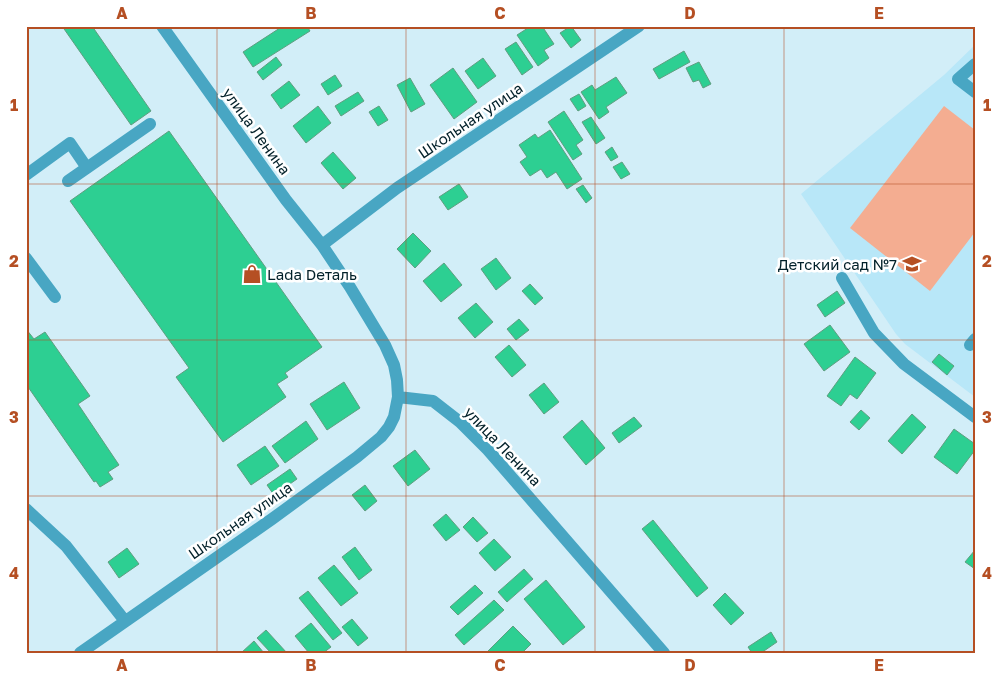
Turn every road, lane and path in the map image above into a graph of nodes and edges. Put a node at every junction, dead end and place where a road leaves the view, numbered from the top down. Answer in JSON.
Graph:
{"nodes":[{"id":1,"x":162,"y":26,"type":"edge"},
{"id":2,"x":639,"y":26,"type":"edge"},
{"id":3,"x":975,"y":64,"type":"edge"},
{"id":4,"x":975,"y":92,"type":"edge"},
{"id":5,"x":150,"y":124,"type":"dead end"},
{"id":6,"x":87,"y":168,"type":"junction"},
{"id":7,"x":26,"y":175,"type":"edge"},
{"id":8,"x":68,"y":181,"type":"dead end"},
{"id":9,"x":322,"y":245,"type":"junction"},
{"id":10,"x":26,"y":258,"type":"edge"},
{"id":11,"x":842,"y":278,"type":"dead end"},
{"id":12,"x":55,"y":297,"type":"dead end"},
{"id":13,"x":398,"y":397,"type":"junction"},
{"id":14,"x":975,"y":417,"type":"edge"},
{"id":15,"x":26,"y":509,"type":"edge"},
{"id":16,"x":125,"y":621,"type":"junction"},
{"id":17,"x":80,"y":653,"type":"edge"},
{"id":18,"x":664,"y":653,"type":"edge"}],
"edges":[{"from":1,"to":9,"type":"street","name":"улица Ленина"},
{"from":2,"to":9,"type":"street","name":"Школьная улица"},
{"from":3,"to":4,"type":"street"},
{"from":5,"to":6,"type":"street"},
{"from":6,"to":7,"type":"street"},
{"from":6,"to":8,"type":"street"},
{"from":9,"to":13,"type":"street","name":"улица Ленина"},
{"from":10,"to":12,"type":"street"},
{"from":11,"to":14,"type":"street"},
{"from":13,"to":16,"type":"street","name":"Школьная улица"},
{"from":13,"to":18,"type":"street","name":"улица Ленина"},
{"from":15,"to":16,"type":"street"},
{"from":16,"to":17,"type":"street","name":"Школьная улица"}]}
